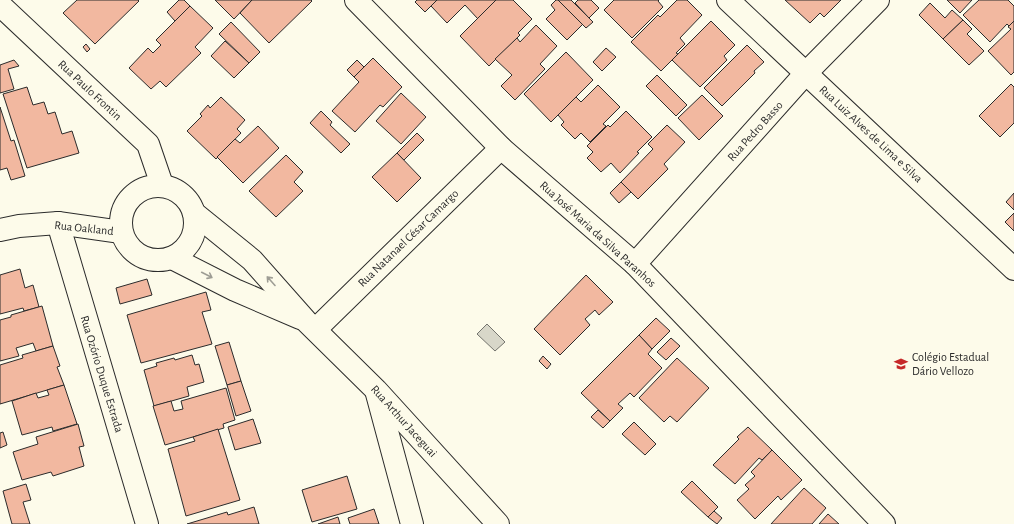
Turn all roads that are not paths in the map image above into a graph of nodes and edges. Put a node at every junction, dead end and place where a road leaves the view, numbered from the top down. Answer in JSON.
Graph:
{"nodes":[{"id":1,"x":356,"y":0,"type":"edge"},
{"id":2,"x":728,"y":0,"type":"edge"},
{"id":3,"x":878,"y":0,"type":"edge"},
{"id":4,"x":0,"y":5,"type":"edge"},
{"id":5,"x":806,"y":74,"type":"junction"},
{"id":6,"x":501,"y":148,"type":"junction"},
{"id":7,"x":162,"y":185,"type":"junction"},
{"id":8,"x":194,"y":213,"type":"junction"},
{"id":9,"x":58,"y":223,"type":"junction"},
{"id":10,"x":0,"y":230,"type":"edge"},
{"id":11,"x":121,"y":232,"type":"junction"},
{"id":12,"x":172,"y":258,"type":"junction"},
{"id":13,"x":635,"y":264,"type":"junction"},
{"id":14,"x":1014,"y":269,"type":"edge"},
{"id":15,"x":311,"y":325,"type":"junction"},
{"id":16,"x":376,"y":390,"type":"junction"},
{"id":17,"x":489,"y":522,"type":"edge"},
{"id":18,"x":147,"y":524,"type":"edge"},
{"id":19,"x":412,"y":524,"type":"edge"},
{"id":20,"x":884,"y":524,"type":"edge"}],
"edges":[{"from":1,"to":6,"type":"street","name":"Rua José Maria da Silva Paranhos"},
{"from":2,"to":5,"type":"street","name":"Rua Luiz Alves de Lima e Silva"},
{"from":3,"to":5,"type":"street","name":"Rua Pedro Basso"},
{"from":4,"to":7,"type":"street","name":"Rua Paulo Frontin"},
{"from":5,"to":13,"type":"street","name":"Rua Pedro Basso"},
{"from":5,"to":14,"type":"street","name":"Rua Luiz Alves de Lima e Silva"},
{"from":6,"to":13,"type":"street","name":"Rua José Maria da Silva Paranhos"},
{"from":6,"to":15,"type":"street","name":"Rua Natanael César Camargo"},
{"from":7,"to":8,"type":"street"},
{"from":7,"to":11,"type":"street"},
{"from":8,"to":12,"type":"street"},
{"from":15,"to":8,"type":"street","name":"Rua Arthur Jaceguai","one_way":true},
{"from":9,"to":10,"type":"street","name":"Rua Oakland"},
{"from":9,"to":11,"type":"street","name":"Rua Oakland"},
{"from":9,"to":18,"type":"street","name":"Rua Ozório Duque Estrada"},
{"from":11,"to":12,"type":"street"},
{"from":12,"to":15,"type":"street","name":"Rua Arthur Jaceguai","one_way":true},
{"from":13,"to":20,"type":"street","name":"Rua José Maria da Silva Paranhos"},
{"from":15,"to":16,"type":"street","name":"Rua Arthur Jaceguai"},
{"from":16,"to":17,"type":"street","name":"Rua Arthur Jaceguai"},
{"from":16,"to":19,"type":"street"}]}
